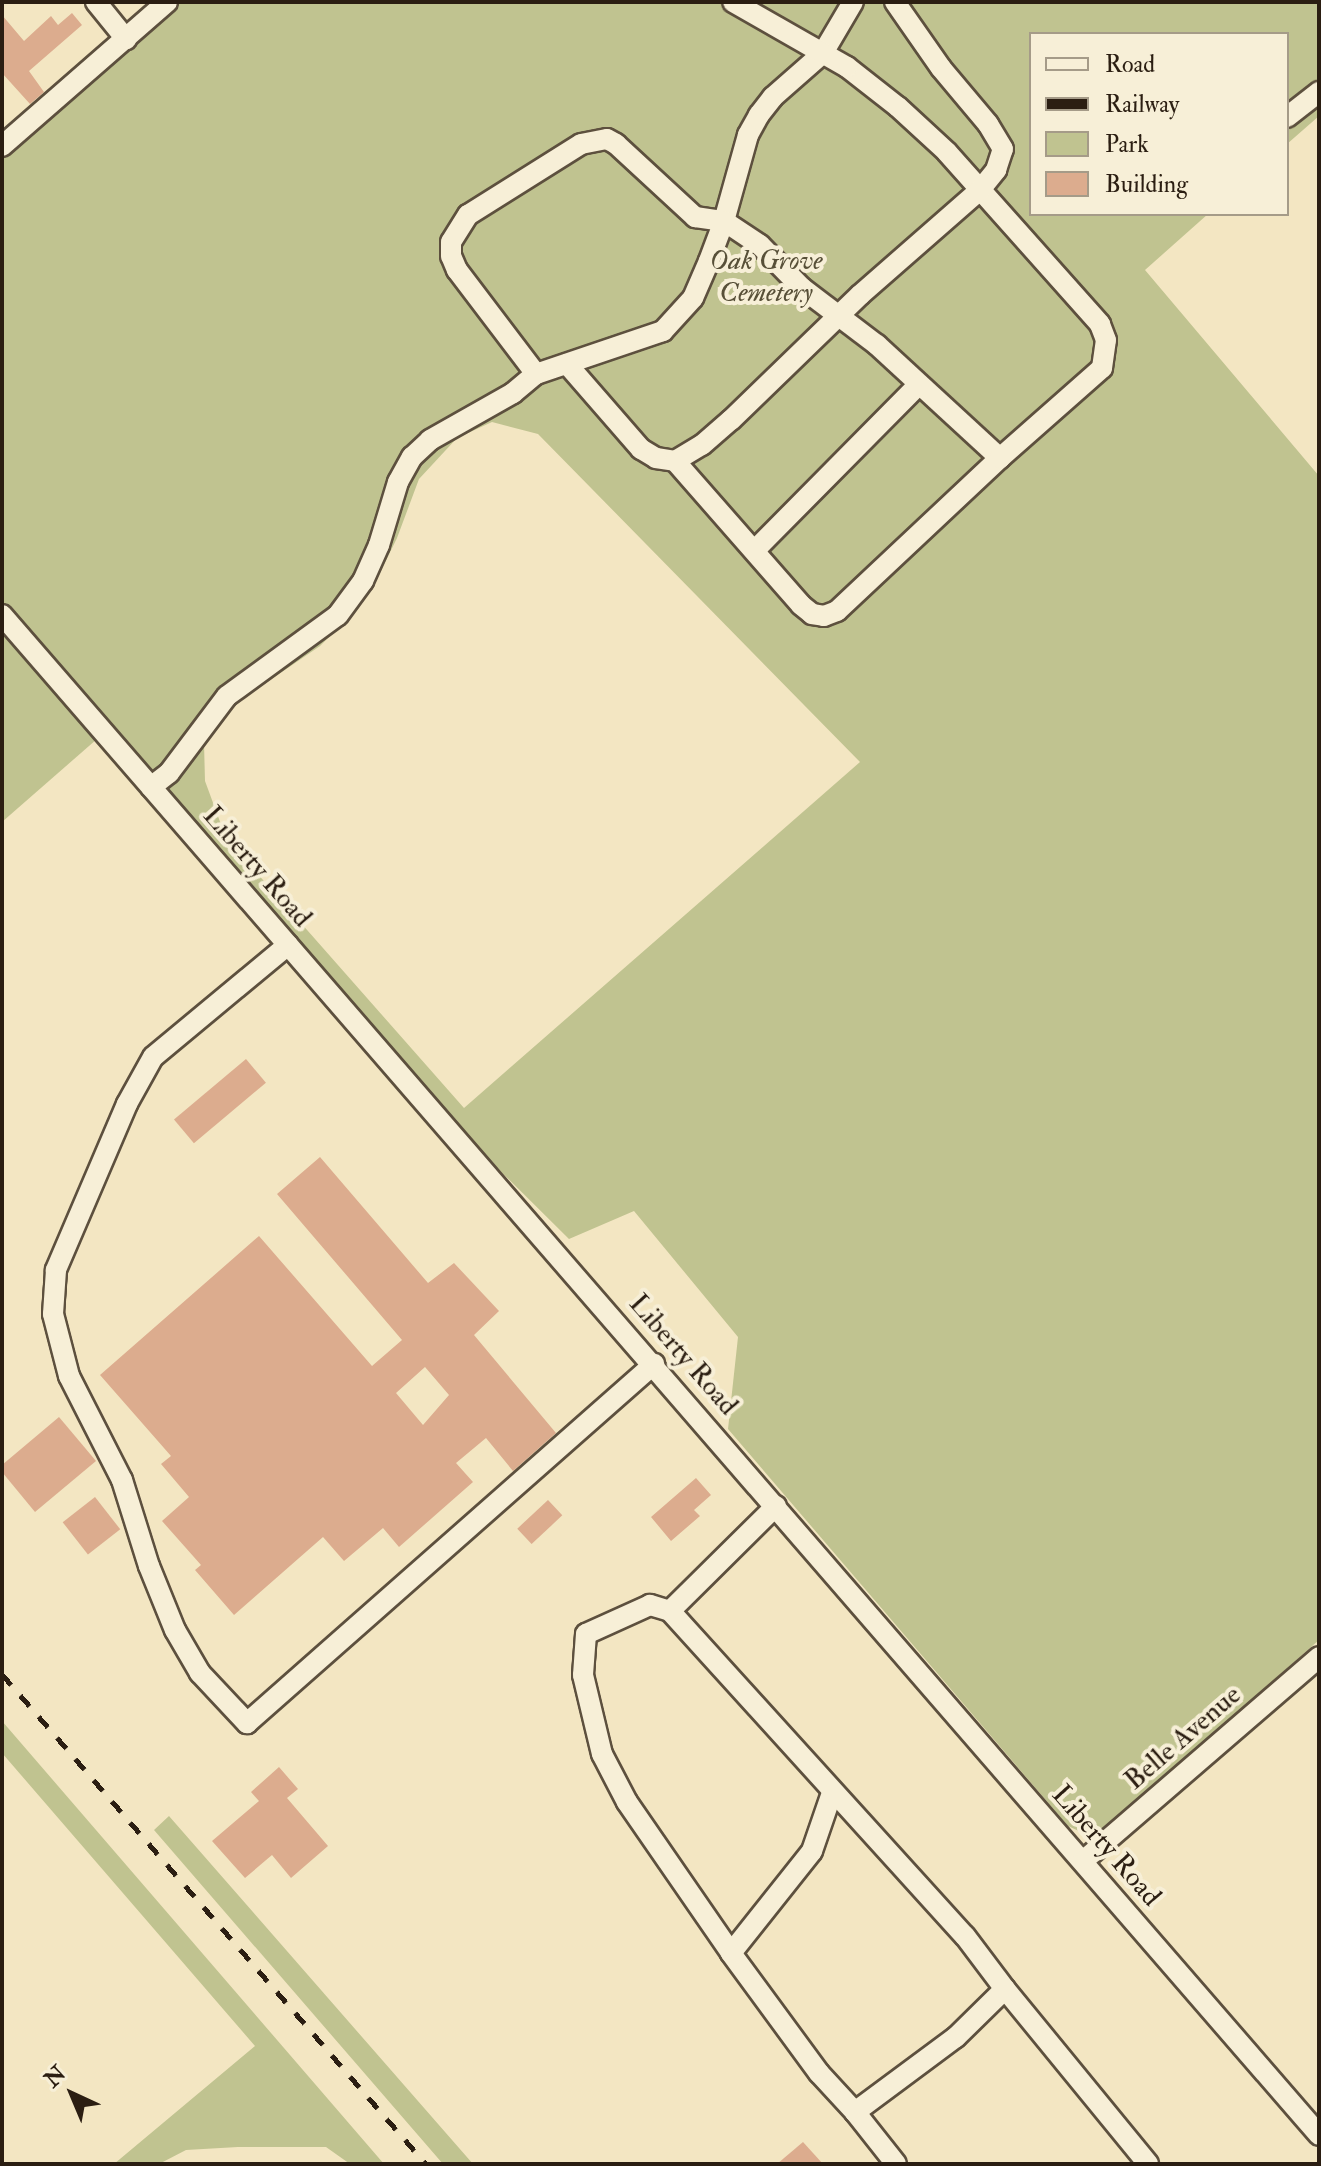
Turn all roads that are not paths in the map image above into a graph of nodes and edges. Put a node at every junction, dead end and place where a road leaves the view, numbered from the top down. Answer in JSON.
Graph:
{"nodes":[{"id":1,"x":96,"y":2,"type":"edge"},
{"id":2,"x":167,"y":2,"type":"edge"},
{"id":3,"x":733,"y":2,"type":"edge"},
{"id":4,"x":853,"y":2,"type":"edge"},
{"id":5,"x":895,"y":2,"type":"edge"},
{"id":6,"x":126,"y":39,"type":"junction"},
{"id":7,"x":823,"y":53,"type":"junction"},
{"id":8,"x":1319,"y":92,"type":"edge"},
{"id":9,"x":1289,"y":115,"type":"edge"},
{"id":10,"x":2,"y":146,"type":"edge"},
{"id":11,"x":980,"y":190,"type":"junction"},
{"id":12,"x":724,"y":221,"type":"junction"},
{"id":13,"x":840,"y":315,"type":"junction"},
{"id":14,"x":567,"y":364,"type":"junction"},
{"id":15,"x":536,"y":374,"type":"junction"},
{"id":16,"x":919,"y":384,"type":"junction"},
{"id":17,"x":1000,"y":458,"type":"junction"},
{"id":18,"x":675,"y":461,"type":"junction"},
{"id":19,"x":755,"y":550,"type":"junction"},
{"id":20,"x":2,"y":615,"type":"edge"},
{"id":21,"x":151,"y":787,"type":"junction"},
{"id":22,"x":288,"y":945,"type":"junction"},
{"id":23,"x":654,"y":1364,"type":"junction"},
{"id":24,"x":776,"y":1506,"type":"junction"},
{"id":25,"x":670,"y":1611,"type":"junction"},
{"id":26,"x":1319,"y":1657,"type":"edge"},
{"id":27,"x":832,"y":1793,"type":"junction"},
{"id":28,"x":1083,"y":1861,"type":"junction"},
{"id":29,"x":731,"y":1953,"type":"junction"},
{"id":30,"x":1005,"y":1989,"type":"junction"},
{"id":31,"x":855,"y":2112,"type":"junction"},
{"id":32,"x":1319,"y":2135,"type":"edge"},
{"id":33,"x":896,"y":2164,"type":"edge"},
{"id":34,"x":1148,"y":2164,"type":"edge"}],
"edges":[{"from":1,"to":6,"type":"street"},
{"from":2,"to":6,"type":"street"},
{"from":3,"to":7,"type":"street"},
{"from":4,"to":7,"type":"street"},
{"from":5,"to":11,"type":"street"},
{"from":6,"to":10,"type":"street"},
{"from":7,"to":11,"type":"street"},
{"from":7,"to":12,"type":"street"},
{"from":8,"to":9,"type":"street"},
{"from":11,"to":13,"type":"street"},
{"from":11,"to":17,"type":"street"},
{"from":12,"to":13,"type":"street"},
{"from":12,"to":14,"type":"street"},
{"from":12,"to":15,"type":"street"},
{"from":13,"to":16,"type":"street"},
{"from":13,"to":18,"type":"street"},
{"from":14,"to":15,"type":"street"},
{"from":14,"to":18,"type":"street"},
{"from":15,"to":21,"type":"street"},
{"from":16,"to":17,"type":"street"},
{"from":16,"to":19,"type":"street"},
{"from":17,"to":19,"type":"street"},
{"from":18,"to":19,"type":"street"},
{"from":20,"to":21,"type":"street","name":"Liberty Road"},
{"from":21,"to":22,"type":"street","name":"Liberty Road"},
{"from":22,"to":23,"type":"street","name":"Liberty Road"},
{"from":22,"to":23,"type":"street"},
{"from":23,"to":24,"type":"street","name":"Liberty Road"},
{"from":24,"to":25,"type":"street"},
{"from":24,"to":28,"type":"street","name":"Liberty Road"},
{"from":25,"to":27,"type":"street"},
{"from":25,"to":29,"type":"street"},
{"from":26,"to":28,"type":"street","name":"Belle Avenue"},
{"from":27,"to":29,"type":"street"},
{"from":27,"to":30,"type":"street"},
{"from":28,"to":32,"type":"street","name":"Liberty Road"},
{"from":29,"to":31,"type":"street"},
{"from":30,"to":31,"type":"street"},
{"from":30,"to":34,"type":"street"},
{"from":31,"to":33,"type":"street"}]}
